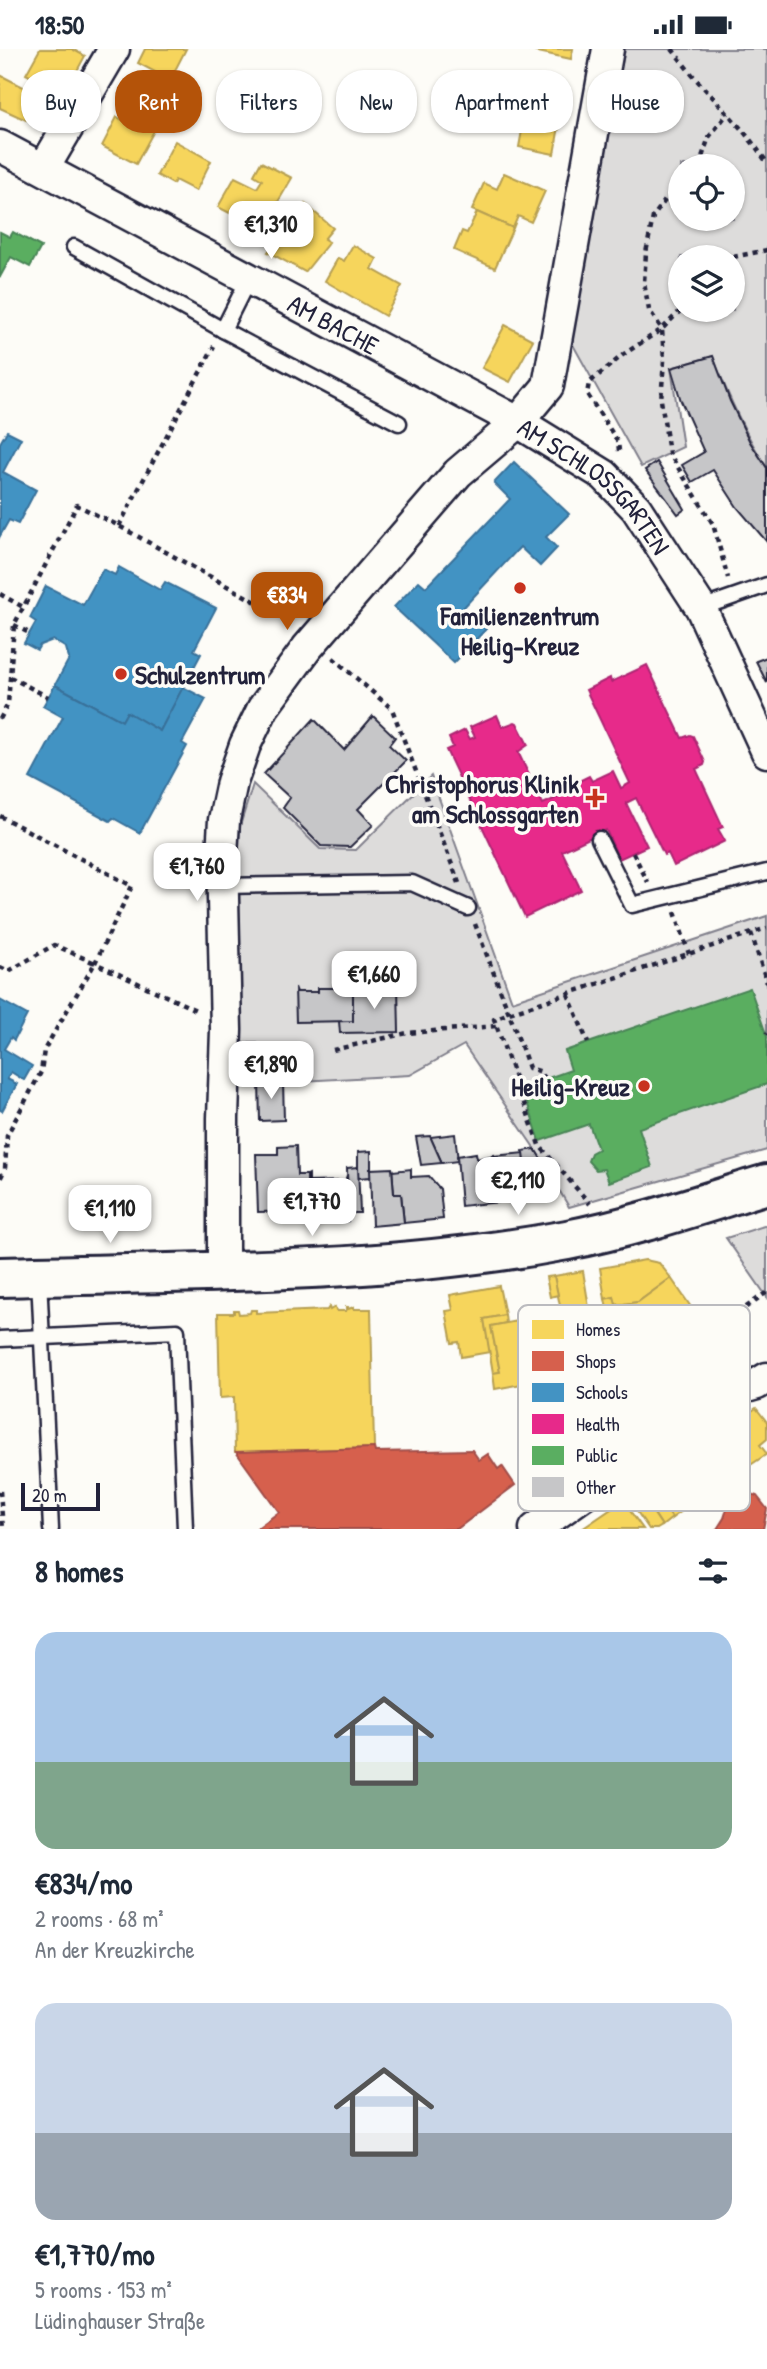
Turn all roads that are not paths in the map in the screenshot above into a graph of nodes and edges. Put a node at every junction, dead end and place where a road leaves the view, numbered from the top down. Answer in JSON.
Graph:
{"nodes":[{"id":1,"x":114,"y":49,"type":"edge"},
{"id":2,"x":608,"y":49,"type":"edge"},
{"id":3,"x":0,"y":146,"type":"edge"},
{"id":4,"x":44,"y":168,"type":"junction"},
{"id":5,"x":74,"y":247,"type":"dead end"},
{"id":6,"x":250,"y":278,"type":"junction"},
{"id":7,"x":223,"y":330,"type":"junction"},
{"id":8,"x":518,"y":422,"type":"junction"},
{"id":9,"x":399,"y":423,"type":"dead end"},
{"id":10,"x":767,"y":585,"type":"edge"},
{"id":11,"x":701,"y":608,"type":"junction"},
{"id":12,"x":767,"y":752,"type":"edge"},
{"id":13,"x":599,"y":839,"type":"dead end"},
{"id":14,"x":767,"y":872,"type":"edge"},
{"id":15,"x":222,"y":886,"type":"junction"},
{"id":16,"x":468,"y":908,"type":"road end"},
{"id":17,"x":767,"y":1184,"type":"edge"},
{"id":18,"x":223,"y":1271,"type":"junction"},
{"id":19,"x":0,"y":1277,"type":"edge"},
{"id":20,"x":39,"y":1277,"type":"junction"},
{"id":21,"x":43,"y":1336,"type":"junction"},
{"id":22,"x":0,"y":1339,"type":"edge"},
{"id":23,"x":767,"y":1378,"type":"edge"},
{"id":24,"x":750,"y":1386,"type":"edge"},
{"id":25,"x":560,"y":1511,"type":"edge"},
{"id":26,"x":51,"y":1529,"type":"edge"},
{"id":27,"x":185,"y":1529,"type":"edge"},
{"id":28,"x":535,"y":1529,"type":"edge"}],
"edges":[{"from":1,"to":4,"type":"street"},
{"from":2,"to":8,"type":"street","name":"AM SCHLOSSGARTEN"},
{"from":3,"to":4,"type":"street","name":"AM BACHE"},
{"from":4,"to":6,"type":"street","name":"AM BACHE"},
{"from":5,"to":7,"type":"lane"},
{"from":6,"to":7,"type":"lane"},
{"from":6,"to":8,"type":"street","name":"AM BACHE"},
{"from":7,"to":9,"type":"lane"},
{"from":8,"to":11,"type":"street","name":"AM SCHLOSSGARTEN"},
{"from":8,"to":15,"type":"street"},
{"from":10,"to":11,"type":"lane"},
{"from":11,"to":12,"type":"street","name":"AM SCHLOSSGARTEN"},
{"from":13,"to":14,"type":"lane"},
{"from":15,"to":16,"type":"lane"},
{"from":15,"to":18,"type":"street"},
{"from":17,"to":18,"type":"street"},
{"from":18,"to":20,"type":"street"},
{"from":19,"to":20,"type":"street"},
{"from":20,"to":21,"type":"lane"},
{"from":21,"to":22,"type":"lane"},
{"from":21,"to":26,"type":"lane"},
{"from":21,"to":27,"type":"lane"},
{"from":23,"to":24,"type":"street"},
{"from":25,"to":28,"type":"street"}]}
